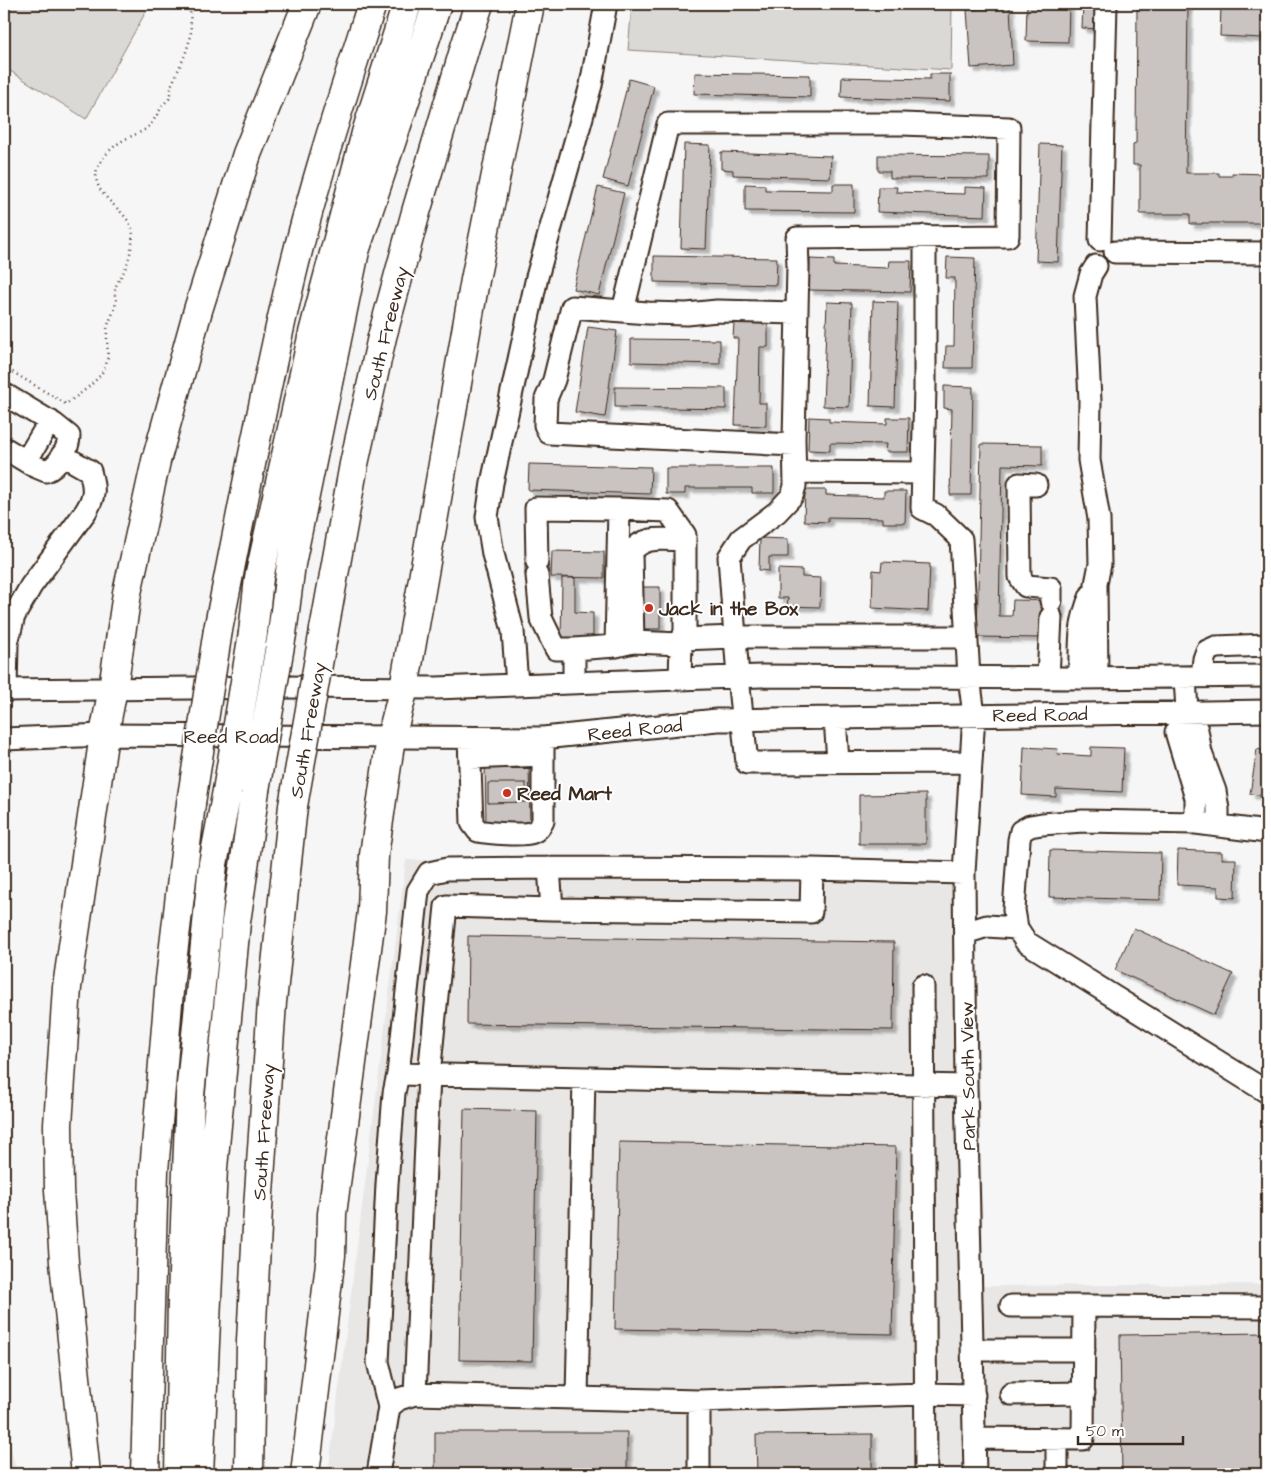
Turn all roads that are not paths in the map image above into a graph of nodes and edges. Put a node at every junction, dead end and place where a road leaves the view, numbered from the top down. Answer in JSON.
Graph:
{"nodes":[{"id":1,"x":307,"y":4,"type":"edge"},
{"id":2,"x":372,"y":4,"type":"edge"},
{"id":3,"x":407,"y":4,"type":"edge"},
{"id":4,"x":437,"y":4,"type":"edge"},
{"id":5,"x":479,"y":4,"type":"edge"},
{"id":6,"x":530,"y":4,"type":"edge"},
{"id":7,"x":606,"y":4,"type":"edge"},
{"id":8,"x":1106,"y":4,"type":"edge"},
{"id":9,"x":925,"y":236,"type":"junction"},
{"id":10,"x":1108,"y":246,"type":"junction"},
{"id":11,"x":1267,"y":253,"type":"edge"},
{"id":12,"x":624,"y":311,"type":"junction"},
{"id":13,"x":797,"y":313,"type":"junction"},
{"id":14,"x":4,"y":394,"type":"edge"},
{"id":15,"x":50,"y":421,"type":"junction"},
{"id":16,"x":794,"y":445,"type":"junction"},
{"id":17,"x":4,"y":448,"type":"edge"},
{"id":18,"x":62,"y":455,"type":"junction"},
{"id":19,"x":26,"y":461,"type":"junction"},
{"id":20,"x":795,"y":472,"type":"junction"},
{"id":21,"x":923,"y":473,"type":"junction"},
{"id":22,"x":1036,"y":485,"type":"dead end"},
{"id":23,"x":619,"y":508,"type":"junction"},
{"id":24,"x":685,"y":540,"type":"junction"},
{"id":25,"x":735,"y":637,"type":"junction"},
{"id":26,"x":967,"y":637,"type":"junction"},
{"id":27,"x":681,"y":641,"type":"junction"},
{"id":28,"x":625,"y":644,"type":"junction"},
{"id":29,"x":1267,"y":645,"type":"edge"},
{"id":30,"x":574,"y":649,"type":"junction"},
{"id":31,"x":1194,"y":676,"type":"junction"},
{"id":32,"x":1267,"y":676,"type":"edge"},
{"id":33,"x":738,"y":677,"type":"junction"},
{"id":34,"x":969,"y":677,"type":"junction"},
{"id":35,"x":1089,"y":677,"type":"junction"},
{"id":36,"x":1048,"y":678,"type":"junction"},
{"id":37,"x":680,"y":679,"type":"junction"},
{"id":38,"x":574,"y":683,"type":"junction"},
{"id":39,"x":517,"y":685,"type":"junction"},
{"id":40,"x":113,"y":688,"type":"junction"},
{"id":41,"x":404,"y":688,"type":"junction"},
{"id":42,"x":5,"y":690,"type":"edge"},
{"id":43,"x":1267,"y":710,"type":"edge"},
{"id":44,"x":1187,"y":711,"type":"junction"},
{"id":45,"x":974,"y":715,"type":"junction"},
{"id":46,"x":835,"y":718,"type":"junction"},
{"id":47,"x":743,"y":719,"type":"junction"},
{"id":48,"x":104,"y":735,"type":"junction"},
{"id":49,"x":391,"y":737,"type":"junction"},
{"id":50,"x":4,"y":738,"type":"edge"},
{"id":51,"x":544,"y":747,"type":"junction"},
{"id":52,"x":470,"y":748,"type":"junction"},
{"id":53,"x":838,"y":762,"type":"junction"},
{"id":54,"x":971,"y":762,"type":"junction"},
{"id":55,"x":1196,"y":823,"type":"junction"},
{"id":56,"x":1218,"y":826,"type":"junction"},
{"id":57,"x":1267,"y":832,"type":"edge"},
{"id":58,"x":549,"y":868,"type":"junction"},
{"id":59,"x":812,"y":869,"type":"junction"},
{"id":60,"x":964,"y":873,"type":"junction"},
{"id":61,"x":552,"y":909,"type":"junction"},
{"id":62,"x":1017,"y":928,"type":"junction"},
{"id":63,"x":965,"y":933,"type":"junction"},
{"id":64,"x":923,"y":986,"type":"dead end"},
{"id":65,"x":398,"y":1074,"type":"junction"},
{"id":66,"x":429,"y":1075,"type":"junction"},
{"id":67,"x":584,"y":1078,"type":"junction"},
{"id":68,"x":924,"y":1086,"type":"junction"},
{"id":69,"x":966,"y":1086,"type":"junction"},
{"id":70,"x":1267,"y":1092,"type":"edge"},
{"id":71,"x":1011,"y":1306,"type":"dead end"},
{"id":72,"x":1084,"y":1306,"type":"junction"},
{"id":73,"x":1267,"y":1307,"type":"edge"},
{"id":74,"x":973,"y":1350,"type":"junction"},
{"id":75,"x":1084,"y":1350,"type":"junction"},
{"id":76,"x":1084,"y":1393,"type":"junction"},
{"id":77,"x":416,"y":1394,"type":"junction"},
{"id":78,"x":924,"y":1394,"type":"junction"},
{"id":79,"x":1011,"y":1394,"type":"dead end"},
{"id":80,"x":974,"y":1395,"type":"junction"},
{"id":81,"x":577,"y":1397,"type":"junction"},
{"id":82,"x":699,"y":1401,"type":"junction"},
{"id":83,"x":388,"y":1406,"type":"junction"},
{"id":84,"x":974,"y":1438,"type":"junction"},
{"id":85,"x":1057,"y":1439,"type":"junction"},
{"id":86,"x":86,"y":1474,"type":"edge"},
{"id":87,"x":145,"y":1474,"type":"edge"},
{"id":88,"x":179,"y":1474,"type":"edge"},
{"id":89,"x":199,"y":1474,"type":"edge"},
{"id":90,"x":249,"y":1474,"type":"edge"},
{"id":91,"x":305,"y":1474,"type":"edge"},
{"id":92,"x":378,"y":1474,"type":"edge"},
{"id":93,"x":699,"y":1474,"type":"edge"},
{"id":94,"x":926,"y":1474,"type":"edge"},
{"id":95,"x":975,"y":1474,"type":"edge"},
{"id":96,"x":1057,"y":1474,"type":"edge"}],
"edges":[{"from":1,"to":40,"type":"highway"},
{"from":2,"to":87,"type":"highway","bridge":true},
{"from":3,"to":88,"type":"highway","bridge":true},
{"from":4,"to":89,"type":"highway","bridge":true},
{"from":5,"to":90,"type":"highway","name":"South Freeway","bridge":true},
{"from":6,"to":41,"type":"highway"},
{"from":7,"to":39,"type":"street"},
{"from":8,"to":10,"type":"street"},
{"from":9,"to":12,"type":"street"},
{"from":9,"to":13,"type":"street"},
{"from":9,"to":21,"type":"street"},
{"from":10,"to":11,"type":"street"},
{"from":10,"to":35,"type":"street"},
{"from":12,"to":13,"type":"street"},
{"from":12,"to":16,"type":"street"},
{"from":13,"to":16,"type":"street"},
{"from":14,"to":15,"type":"street"},
{"from":15,"to":18,"type":"street"},
{"from":15,"to":19,"type":"street"},
{"from":16,"to":20,"type":"street"},
{"from":17,"to":19,"type":"street"},
{"from":18,"to":19,"type":"street"},
{"from":18,"to":42,"type":"street"},
{"from":20,"to":21,"type":"street"},
{"from":20,"to":25,"type":"street"},
{"from":21,"to":26,"type":"street","name":"Park South View"},
{"from":22,"to":36,"type":"street"},
{"from":23,"to":24,"type":"street"},
{"from":23,"to":28,"type":"street"},
{"from":23,"to":30,"type":"street"},
{"from":24,"to":27,"type":"street"},
{"from":24,"to":28,"type":"street"},
{"from":25,"to":26,"type":"street"},
{"from":25,"to":27,"type":"street"},
{"from":25,"to":33,"type":"street"},
{"from":26,"to":34,"type":"street","name":"Park South View"},
{"from":27,"to":28,"type":"street"},
{"from":27,"to":37,"type":"street"},
{"from":28,"to":30,"type":"street"},
{"from":29,"to":31,"type":"street"},
{"from":30,"to":38,"type":"street"},
{"from":31,"to":32,"type":"street","name":"Reed Road"},
{"from":31,"to":35,"type":"street","name":"Reed Road"},
{"from":31,"to":44,"type":"street"},
{"from":33,"to":34,"type":"street","name":"Reed Road"},
{"from":33,"to":37,"type":"street","name":"Reed Road"},
{"from":33,"to":47,"type":"street"},
{"from":34,"to":36,"type":"street","name":"Reed Road"},
{"from":34,"to":45,"type":"street","name":"Park South View"},
{"from":35,"to":36,"type":"street","name":"Reed Road"},
{"from":37,"to":38,"type":"street","name":"Reed Road"},
{"from":38,"to":39,"type":"street","name":"Reed Road"},
{"from":39,"to":41,"type":"street","name":"Reed Road"},
{"from":40,"to":41,"type":"street","name":"Reed Road"},
{"from":40,"to":42,"type":"street","name":"Reed Road"},
{"from":40,"to":48,"type":"highway"},
{"from":41,"to":49,"type":"highway"},
{"from":43,"to":44,"type":"street","name":"Reed Road"},
{"from":44,"to":45,"type":"street","name":"Reed Road"},
{"from":44,"to":55,"type":"street"},
{"from":44,"to":56,"type":"street"},
{"from":45,"to":46,"type":"street","name":"Reed Road"},
{"from":45,"to":54,"type":"street","name":"Park South View"},
{"from":46,"to":47,"type":"street","name":"Reed Road"},
{"from":46,"to":53,"type":"street"},
{"from":47,"to":51,"type":"street","name":"Reed Road"},
{"from":47,"to":53,"type":"street"},
{"from":48,"to":49,"type":"street","name":"Reed Road"},
{"from":48,"to":50,"type":"street","name":"Reed Road"},
{"from":48,"to":86,"type":"highway"},
{"from":49,"to":52,"type":"street","name":"Reed Road"},
{"from":49,"to":91,"type":"highway"},
{"from":51,"to":52,"type":"street","name":"Reed Road"},
{"from":51,"to":52,"type":"street"},
{"from":53,"to":54,"type":"street"},
{"from":54,"to":60,"type":"street","name":"Park South View"},
{"from":55,"to":56,"type":"street"},
{"from":55,"to":62,"type":"street"},
{"from":56,"to":57,"type":"street"},
{"from":58,"to":59,"type":"street"},
{"from":58,"to":61,"type":"street"},
{"from":58,"to":65,"type":"street"},
{"from":59,"to":60,"type":"street"},
{"from":59,"to":61,"type":"street"},
{"from":60,"to":63,"type":"street","name":"Park South View"},
{"from":61,"to":66,"type":"street"},
{"from":62,"to":63,"type":"street"},
{"from":62,"to":70,"type":"street"},
{"from":63,"to":69,"type":"street","name":"Park South View"},
{"from":64,"to":68,"type":"street"},
{"from":65,"to":66,"type":"street"},
{"from":65,"to":83,"type":"street"},
{"from":66,"to":67,"type":"street"},
{"from":66,"to":77,"type":"street"},
{"from":67,"to":68,"type":"street"},
{"from":67,"to":81,"type":"street"},
{"from":68,"to":69,"type":"street"},
{"from":68,"to":78,"type":"street"},
{"from":69,"to":74,"type":"street","name":"Park South View"},
{"from":71,"to":72,"type":"street"},
{"from":72,"to":73,"type":"street"},
{"from":72,"to":75,"type":"street"},
{"from":74,"to":75,"type":"street"},
{"from":74,"to":80,"type":"street","name":"Park South View"},
{"from":75,"to":76,"type":"street"},
{"from":76,"to":79,"type":"street"},
{"from":76,"to":85,"type":"street"},
{"from":77,"to":81,"type":"street"},
{"from":77,"to":83,"type":"street"},
{"from":78,"to":80,"type":"street"},
{"from":78,"to":82,"type":"street"},
{"from":78,"to":94,"type":"street"},
{"from":80,"to":84,"type":"street","name":"Park South View"},
{"from":81,"to":82,"type":"street"},
{"from":82,"to":93,"type":"street"},
{"from":83,"to":92,"type":"street"},
{"from":84,"to":85,"type":"street"},
{"from":84,"to":95,"type":"street","name":"Park South View"},
{"from":85,"to":96,"type":"street"}]}
